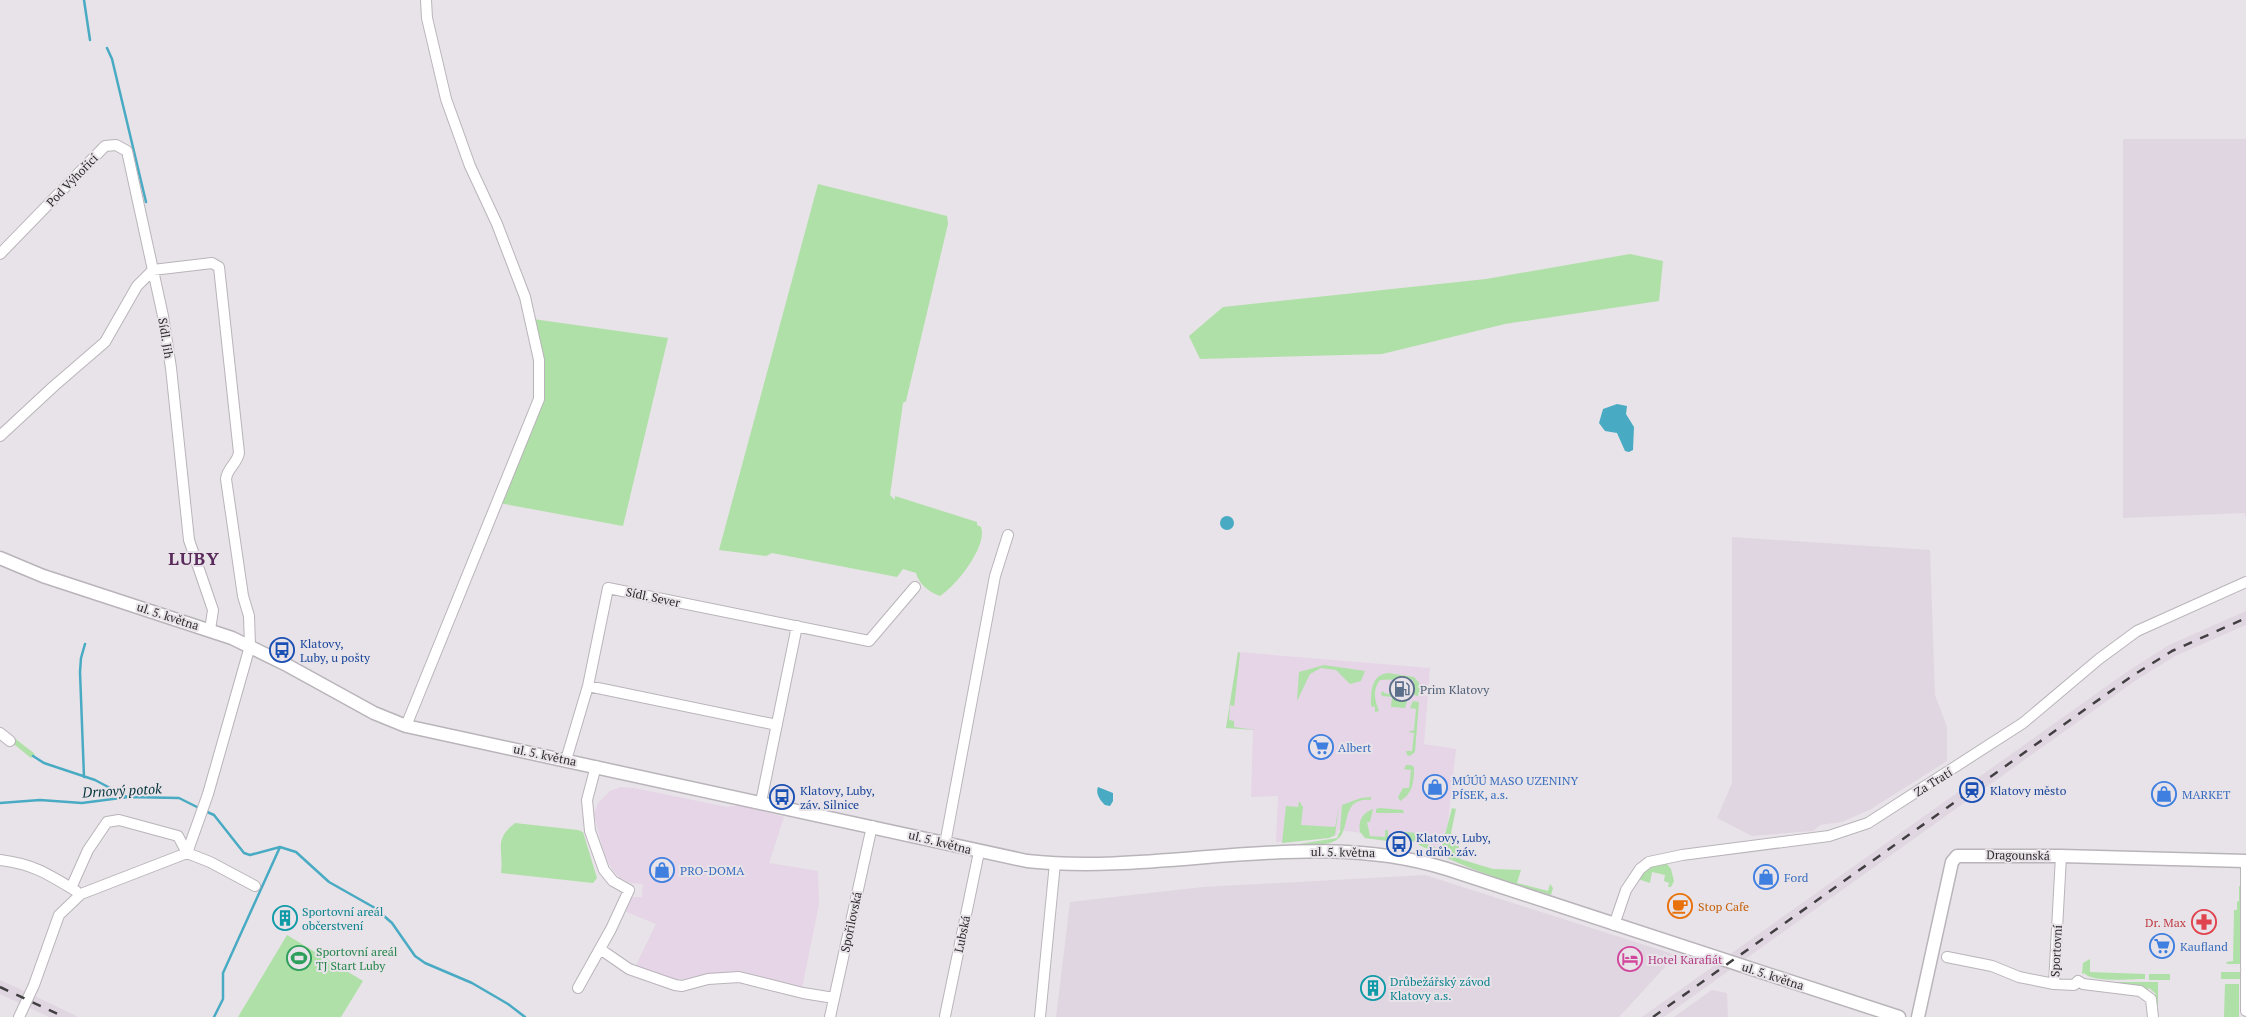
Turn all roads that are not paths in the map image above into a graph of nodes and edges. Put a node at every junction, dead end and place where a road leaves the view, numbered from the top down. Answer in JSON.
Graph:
{"nodes":[{"id":1,"x":426,"y":0,"type":"edge"},
{"id":2,"x":0,"y":254,"type":"edge"},
{"id":3,"x":153,"y":270,"type":"junction"},
{"id":4,"x":0,"y":436,"type":"edge"},
{"id":5,"x":1008,"y":535,"type":"dead end"},
{"id":6,"x":0,"y":558,"type":"edge"},
{"id":7,"x":2246,"y":582,"type":"edge"},
{"id":8,"x":915,"y":587,"type":"dead end"},
{"id":9,"x":797,"y":626,"type":"junction"},
{"id":10,"x":210,"y":630,"type":"junction"},
{"id":11,"x":250,"y":646,"type":"junction"},
{"id":12,"x":588,"y":686,"type":"junction"},
{"id":13,"x":777,"y":725,"type":"junction"},
{"id":14,"x":406,"y":726,"type":"junction"},
{"id":15,"x":0,"y":733,"type":"edge"},
{"id":16,"x":10,"y":741,"type":"dead end"},
{"id":17,"x":566,"y":760,"type":"junction"},
{"id":18,"x":596,"y":766,"type":"junction"},
{"id":19,"x":761,"y":802,"type":"junction"},
{"id":20,"x":872,"y":826,"type":"junction"},
{"id":21,"x":945,"y":844,"type":"junction"},
{"id":22,"x":979,"y":852,"type":"junction"},
{"id":23,"x":187,"y":853,"type":"junction"},
{"id":24,"x":2061,"y":856,"type":"junction"},
{"id":25,"x":0,"y":860,"type":"edge"},
{"id":26,"x":2246,"y":861,"type":"edge"},
{"id":27,"x":1054,"y":863,"type":"junction"},
{"id":28,"x":2246,"y":866,"type":"edge"},
{"id":29,"x":255,"y":886,"type":"dead end"},
{"id":30,"x":71,"y":888,"type":"junction"},
{"id":31,"x":81,"y":894,"type":"junction"},
{"id":32,"x":1614,"y":925,"type":"junction"},
{"id":33,"x":600,"y":949,"type":"junction"},
{"id":34,"x":1947,"y":957,"type":"dead end"},
{"id":35,"x":2246,"y":968,"type":"edge"},
{"id":36,"x":2246,"y":972,"type":"edge"},
{"id":37,"x":2054,"y":984,"type":"junction"},
{"id":38,"x":578,"y":988,"type":"dead end"},
{"id":39,"x":834,"y":998,"type":"junction"},
{"id":40,"x":2246,"y":1011,"type":"edge"},
{"id":41,"x":945,"y":1016,"type":"edge"},
{"id":42,"x":19,"y":1017,"type":"edge"},
{"id":43,"x":830,"y":1017,"type":"edge"},
{"id":44,"x":1040,"y":1017,"type":"edge"},
{"id":45,"x":1900,"y":1017,"type":"edge"},
{"id":46,"x":1918,"y":1017,"type":"edge"},
{"id":47,"x":2153,"y":1017,"type":"edge"}],
"edges":[{"from":1,"to":14,"type":"street"},
{"from":2,"to":3,"type":"street","name":"Pod Výhořicí"},
{"from":3,"to":4,"type":"street"},
{"from":3,"to":10,"type":"street","name":"Sídl. Jih"},
{"from":3,"to":11,"type":"street"},
{"from":5,"to":21,"type":"street"},
{"from":6,"to":10,"type":"street","name":"ul. 5. května"},
{"from":7,"to":32,"type":"street","name":"Za Tratí"},
{"from":8,"to":9,"type":"street","name":"Sídl. Sever"},
{"from":9,"to":12,"type":"street","name":"Sídl. Sever"},
{"from":9,"to":13,"type":"street"},
{"from":10,"to":11,"type":"street","name":"ul. 5. května"},
{"from":11,"to":14,"type":"street","name":"ul. 5. května"},
{"from":11,"to":23,"type":"street"},
{"from":12,"to":13,"type":"street"},
{"from":12,"to":17,"type":"street","name":"Sídl. Sever"},
{"from":13,"to":19,"type":"street"},
{"from":14,"to":17,"type":"street","name":"ul. 5. května"},
{"from":15,"to":16,"type":"street"},
{"from":17,"to":18,"type":"street","name":"ul. 5. května"},
{"from":18,"to":19,"type":"street","name":"ul. 5. května"},
{"from":18,"to":33,"type":"street"},
{"from":19,"to":20,"type":"street","name":"ul. 5. května"},
{"from":20,"to":21,"type":"street","name":"ul. 5. května"},
{"from":20,"to":39,"type":"street","name":"Spořilovská"},
{"from":21,"to":22,"type":"street","name":"ul. 5. května"},
{"from":22,"to":27,"type":"street","name":"ul. 5. května"},
{"from":22,"to":41,"type":"street","name":"Lubská"},
{"from":23,"to":29,"type":"street"},
{"from":23,"to":30,"type":"street"},
{"from":23,"to":31,"type":"street"},
{"from":24,"to":26,"type":"street","name":"Dragounská"},
{"from":24,"to":37,"type":"street","name":"Sportovní"},
{"from":24,"to":46,"type":"street","name":"Dragounská"},
{"from":25,"to":30,"type":"street"},
{"from":27,"to":32,"type":"street","name":"ul. 5. května"},
{"from":27,"to":44,"type":"street"},
{"from":28,"to":35,"type":"street"},
{"from":30,"to":31,"type":"street"},
{"from":31,"to":42,"type":"street"},
{"from":32,"to":45,"type":"street","name":"ul. 5. května"},
{"from":33,"to":38,"type":"street"},
{"from":33,"to":39,"type":"street"},
{"from":34,"to":37,"type":"street"},
{"from":36,"to":40,"type":"street"},
{"from":37,"to":47,"type":"street","name":"Sportovní"},
{"from":39,"to":43,"type":"street","name":"Spořilovská"}]}
